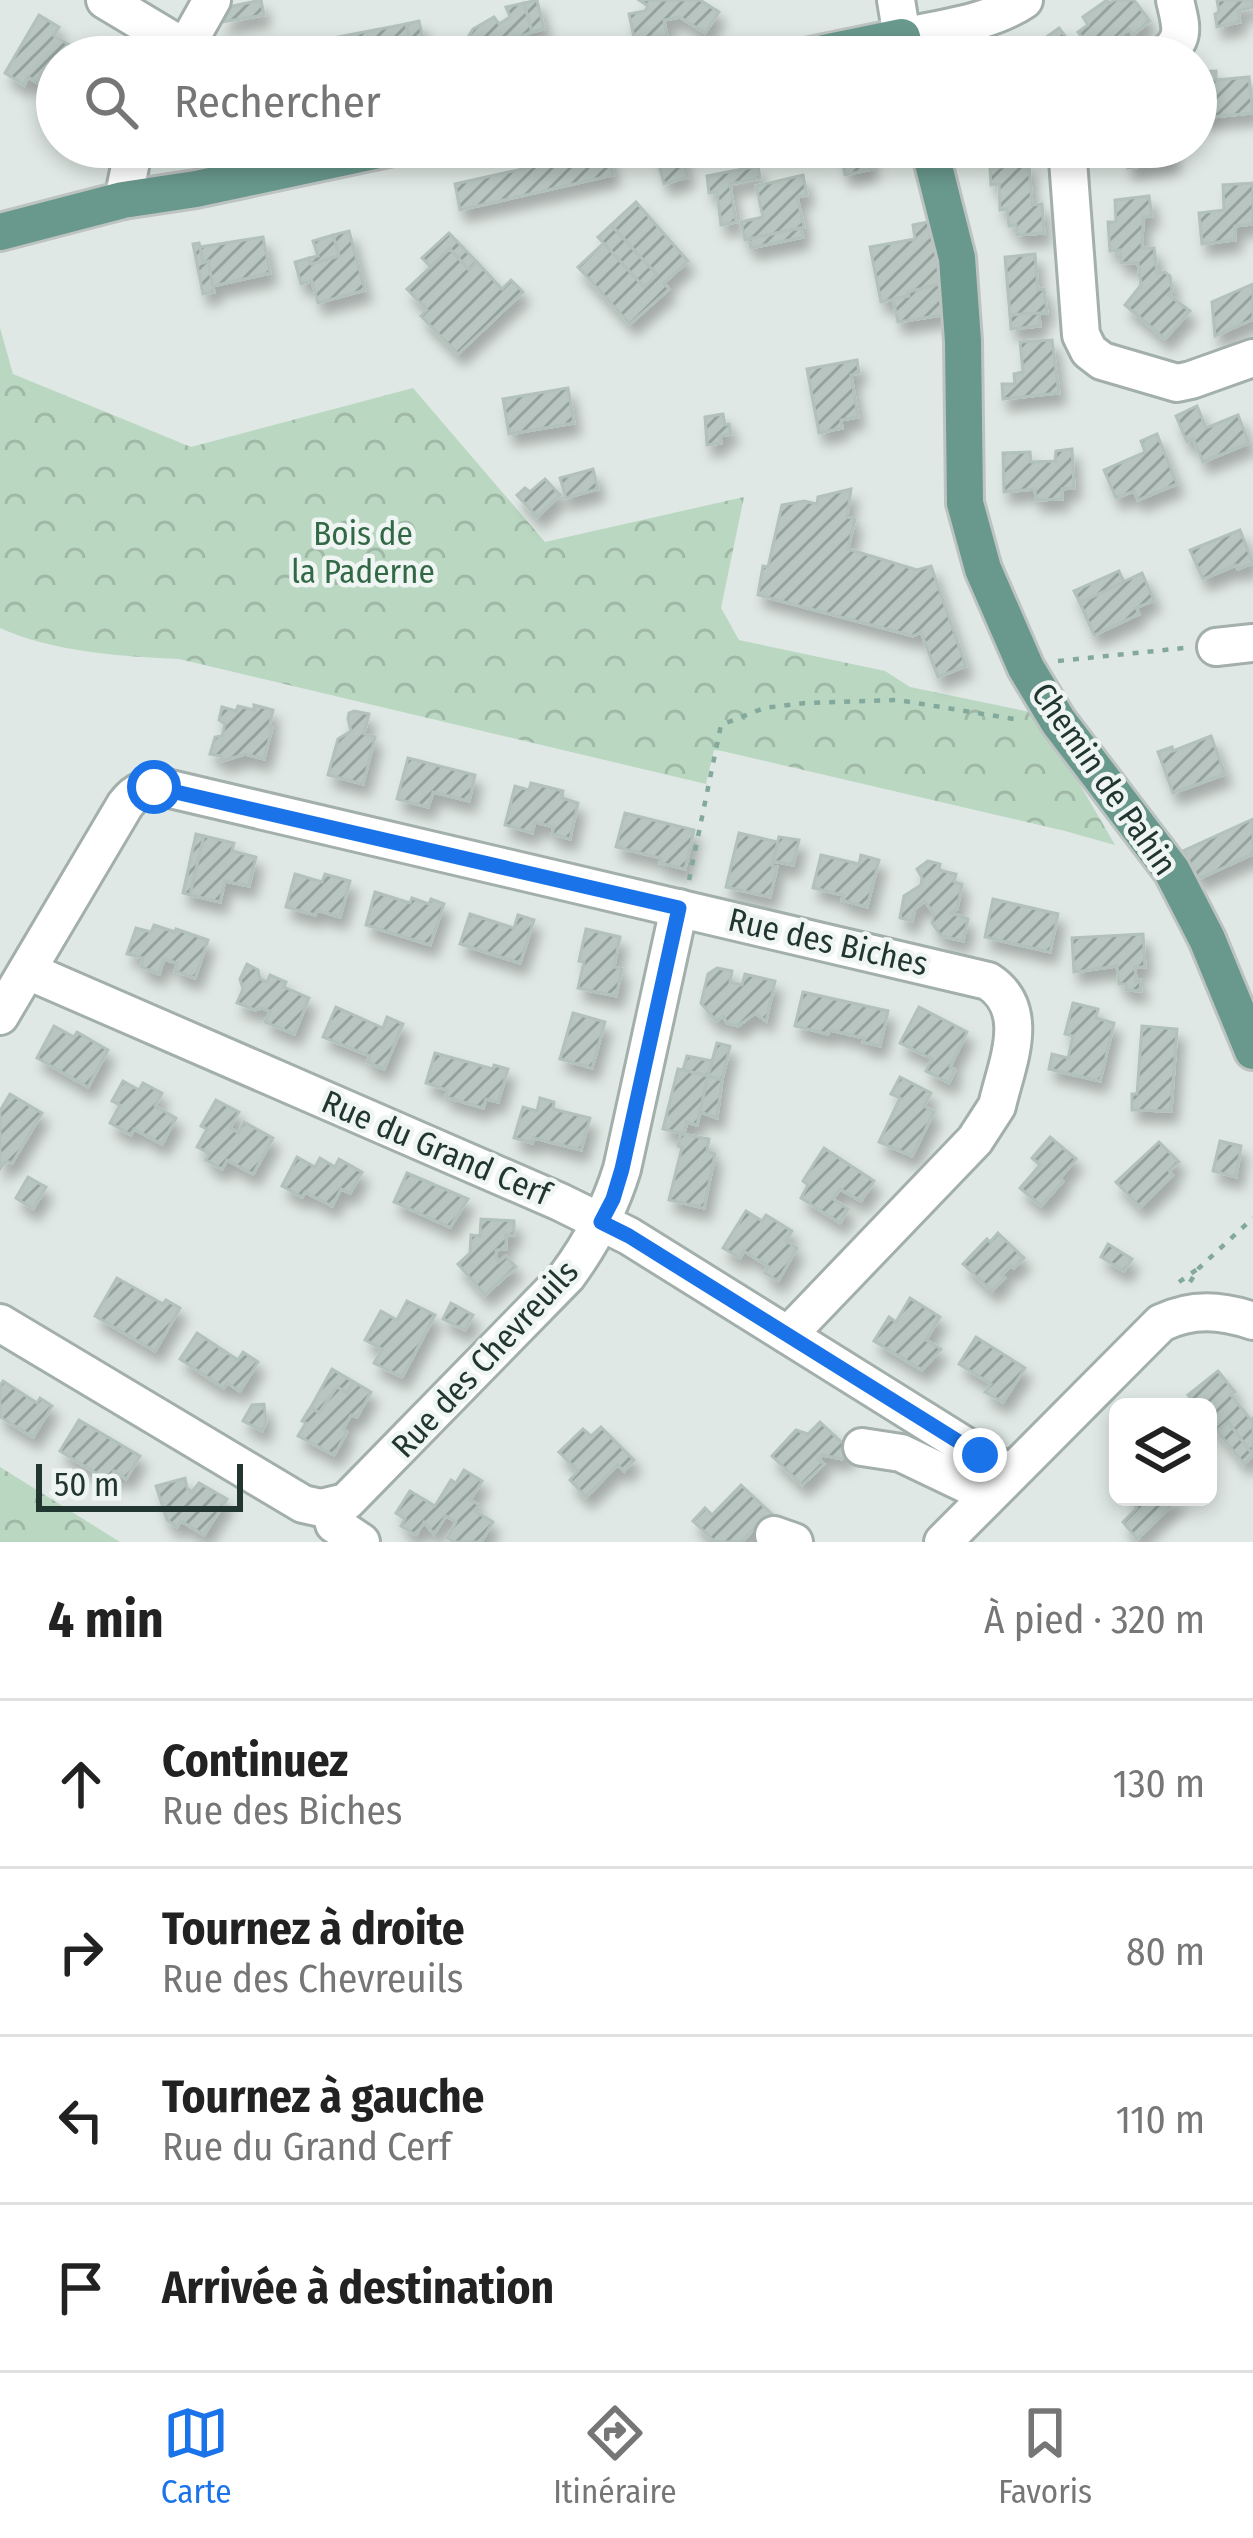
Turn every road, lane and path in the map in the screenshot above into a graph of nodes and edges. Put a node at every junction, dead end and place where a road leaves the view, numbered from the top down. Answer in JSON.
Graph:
{"nodes":[{"id":1,"x":105,"y":0,"type":"edge"},
{"id":2,"x":212,"y":0,"type":"edge"},
{"id":3,"x":896,"y":0,"type":"edge"},
{"id":4,"x":1175,"y":0,"type":"edge"},
{"id":5,"x":1008,"y":5,"type":"edge"},
{"id":6,"x":159,"y":36,"type":"edge"},
{"id":7,"x":192,"y":36,"type":"edge"},
{"id":8,"x":903,"y":36,"type":"edge"},
{"id":9,"x":932,"y":36,"type":"edge"},
{"id":10,"x":1180,"y":36,"type":"edge"},
{"id":11,"x":130,"y":168,"type":"edge"},
{"id":12,"x":294,"y":168,"type":"edge"},
{"id":13,"x":933,"y":168,"type":"edge"},
{"id":14,"x":1069,"y":168,"type":"edge"},
{"id":15,"x":123,"y":200,"type":"junction"},
{"id":16,"x":0,"y":232,"type":"edge"},
{"id":17,"x":1253,"y":358,"type":"edge"},
{"id":18,"x":1253,"y":643,"type":"edge"},
{"id":19,"x":1216,"y":647,"type":"joint"},
{"id":20,"x":1050,"y":660,"type":"dead end"},
{"id":21,"x":1026,"y":721,"type":"dead end"},
{"id":22,"x":679,"y":908,"type":"junction"},
{"id":23,"x":28,"y":971,"type":"junction"},
{"id":24,"x":0,"y":1016,"type":"edge"},
{"id":25,"x":1253,"y":1051,"type":"edge"},
{"id":26,"x":1253,"y":1218,"type":"edge"},
{"id":27,"x":601,"y":1222,"type":"junction"},
{"id":28,"x":1199,"y":1268,"type":"dead end"},
{"id":29,"x":1253,"y":1321,"type":"edge"},
{"id":30,"x":0,"y":1323,"type":"edge"},
{"id":31,"x":788,"y":1335,"type":"junction"},
{"id":32,"x":862,"y":1448,"type":"dead end"},
{"id":33,"x":996,"y":1487,"type":"junction"},
{"id":34,"x":330,"y":1508,"type":"junction"},
{"id":35,"x":361,"y":1542,"type":"edge"},
{"id":36,"x":943,"y":1542,"type":"edge"}],
"edges":[{"from":1,"to":6,"type":"street"},
{"from":2,"to":7,"type":"street"},
{"from":3,"to":8,"type":"street"},
{"from":4,"to":10,"type":"street"},
{"from":5,"to":9,"type":"street"},
{"from":11,"to":15,"type":"street"},
{"from":12,"to":15,"type":"main road"},
{"from":13,"to":25,"type":"main road","name":"Chemin de Pahin"},
{"from":14,"to":17,"type":"street"},
{"from":15,"to":16,"type":"main road"},
{"from":18,"to":19,"type":"street"},
{"from":19,"to":20,"type":"path"},
{"from":21,"to":22,"type":"path"},
{"from":22,"to":23,"type":"street","name":"Rue des Biches"},
{"from":22,"to":27,"type":"street","name":"Rue des Chevreuils"},
{"from":22,"to":31,"type":"street","name":"Rue des Biches"},
{"from":23,"to":24,"type":"street","name":"Rue des Biches"},
{"from":23,"to":27,"type":"street","name":"Rue du Grand Cerf"},
{"from":26,"to":28,"type":"path"},
{"from":27,"to":31,"type":"street","name":"Rue du Grand Cerf"},
{"from":27,"to":34,"type":"street","name":"Rue des Chevreuils"},
{"from":29,"to":33,"type":"street"},
{"from":30,"to":34,"type":"street"},
{"from":31,"to":33,"type":"street","name":"Rue du Grand Cerf"},
{"from":32,"to":33,"type":"street"},
{"from":33,"to":36,"type":"street"},
{"from":34,"to":35,"type":"street"}]}
